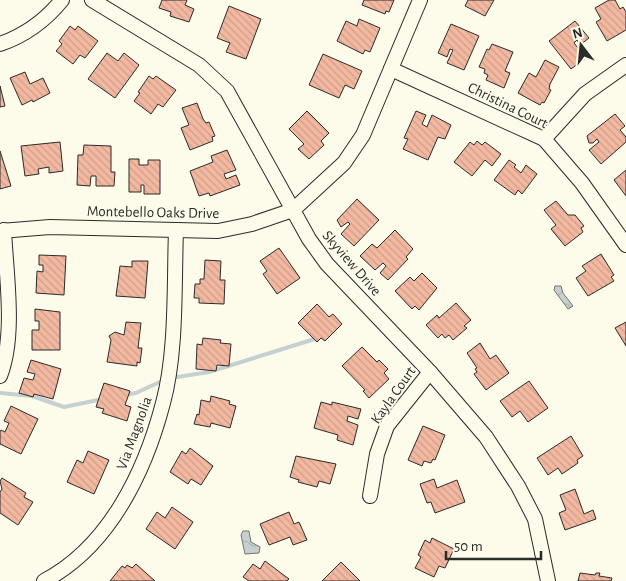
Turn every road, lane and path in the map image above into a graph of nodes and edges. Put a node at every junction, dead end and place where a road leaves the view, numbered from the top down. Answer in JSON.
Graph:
{"nodes":[{"id":1,"x":62,"y":0,"type":"edge"},
{"id":2,"x":92,"y":0,"type":"edge"},
{"id":3,"x":420,"y":0,"type":"edge"},
{"id":4,"x":0,"y":44,"type":"edge"},
{"id":5,"x":626,"y":65,"type":"edge"},
{"id":6,"x":391,"y":69,"type":"junction"},
{"id":7,"x":544,"y":139,"type":"junction"},
{"id":8,"x":293,"y":210,"type":"junction"},
{"id":9,"x":2,"y":230,"type":"edge"},
{"id":10,"x":176,"y":230,"type":"junction"},
{"id":11,"x":626,"y":245,"type":"edge"},
{"id":12,"x":430,"y":372,"type":"junction"},
{"id":13,"x":0,"y":376,"type":"edge"},
{"id":14,"x":370,"y":496,"type":"dead end"},
{"id":15,"x":44,"y":581,"type":"edge"},
{"id":16,"x":548,"y":581,"type":"edge"}],
"edges":[{"from":1,"to":4,"type":"street"},
{"from":2,"to":8,"type":"street","name":"Skyview Drive"},
{"from":3,"to":6,"type":"street","name":"Montebello Oaks Drive"},
{"from":5,"to":7,"type":"street"},
{"from":6,"to":7,"type":"street","name":"Christina Court"},
{"from":6,"to":8,"type":"street","name":"Montebello Oaks Drive"},
{"from":7,"to":11,"type":"street","name":"Christina Court"},
{"from":8,"to":10,"type":"street","name":"Montebello Oaks Drive"},
{"from":8,"to":12,"type":"street","name":"Skyview Drive"},
{"from":9,"to":10,"type":"street","name":"Montebello Oaks Drive"},
{"from":9,"to":13,"type":"street"},
{"from":10,"to":15,"type":"street","name":"Via Magnolia"},
{"from":12,"to":14,"type":"street","name":"Kayla Court"},
{"from":12,"to":16,"type":"street","name":"Skyview Drive"}]}
